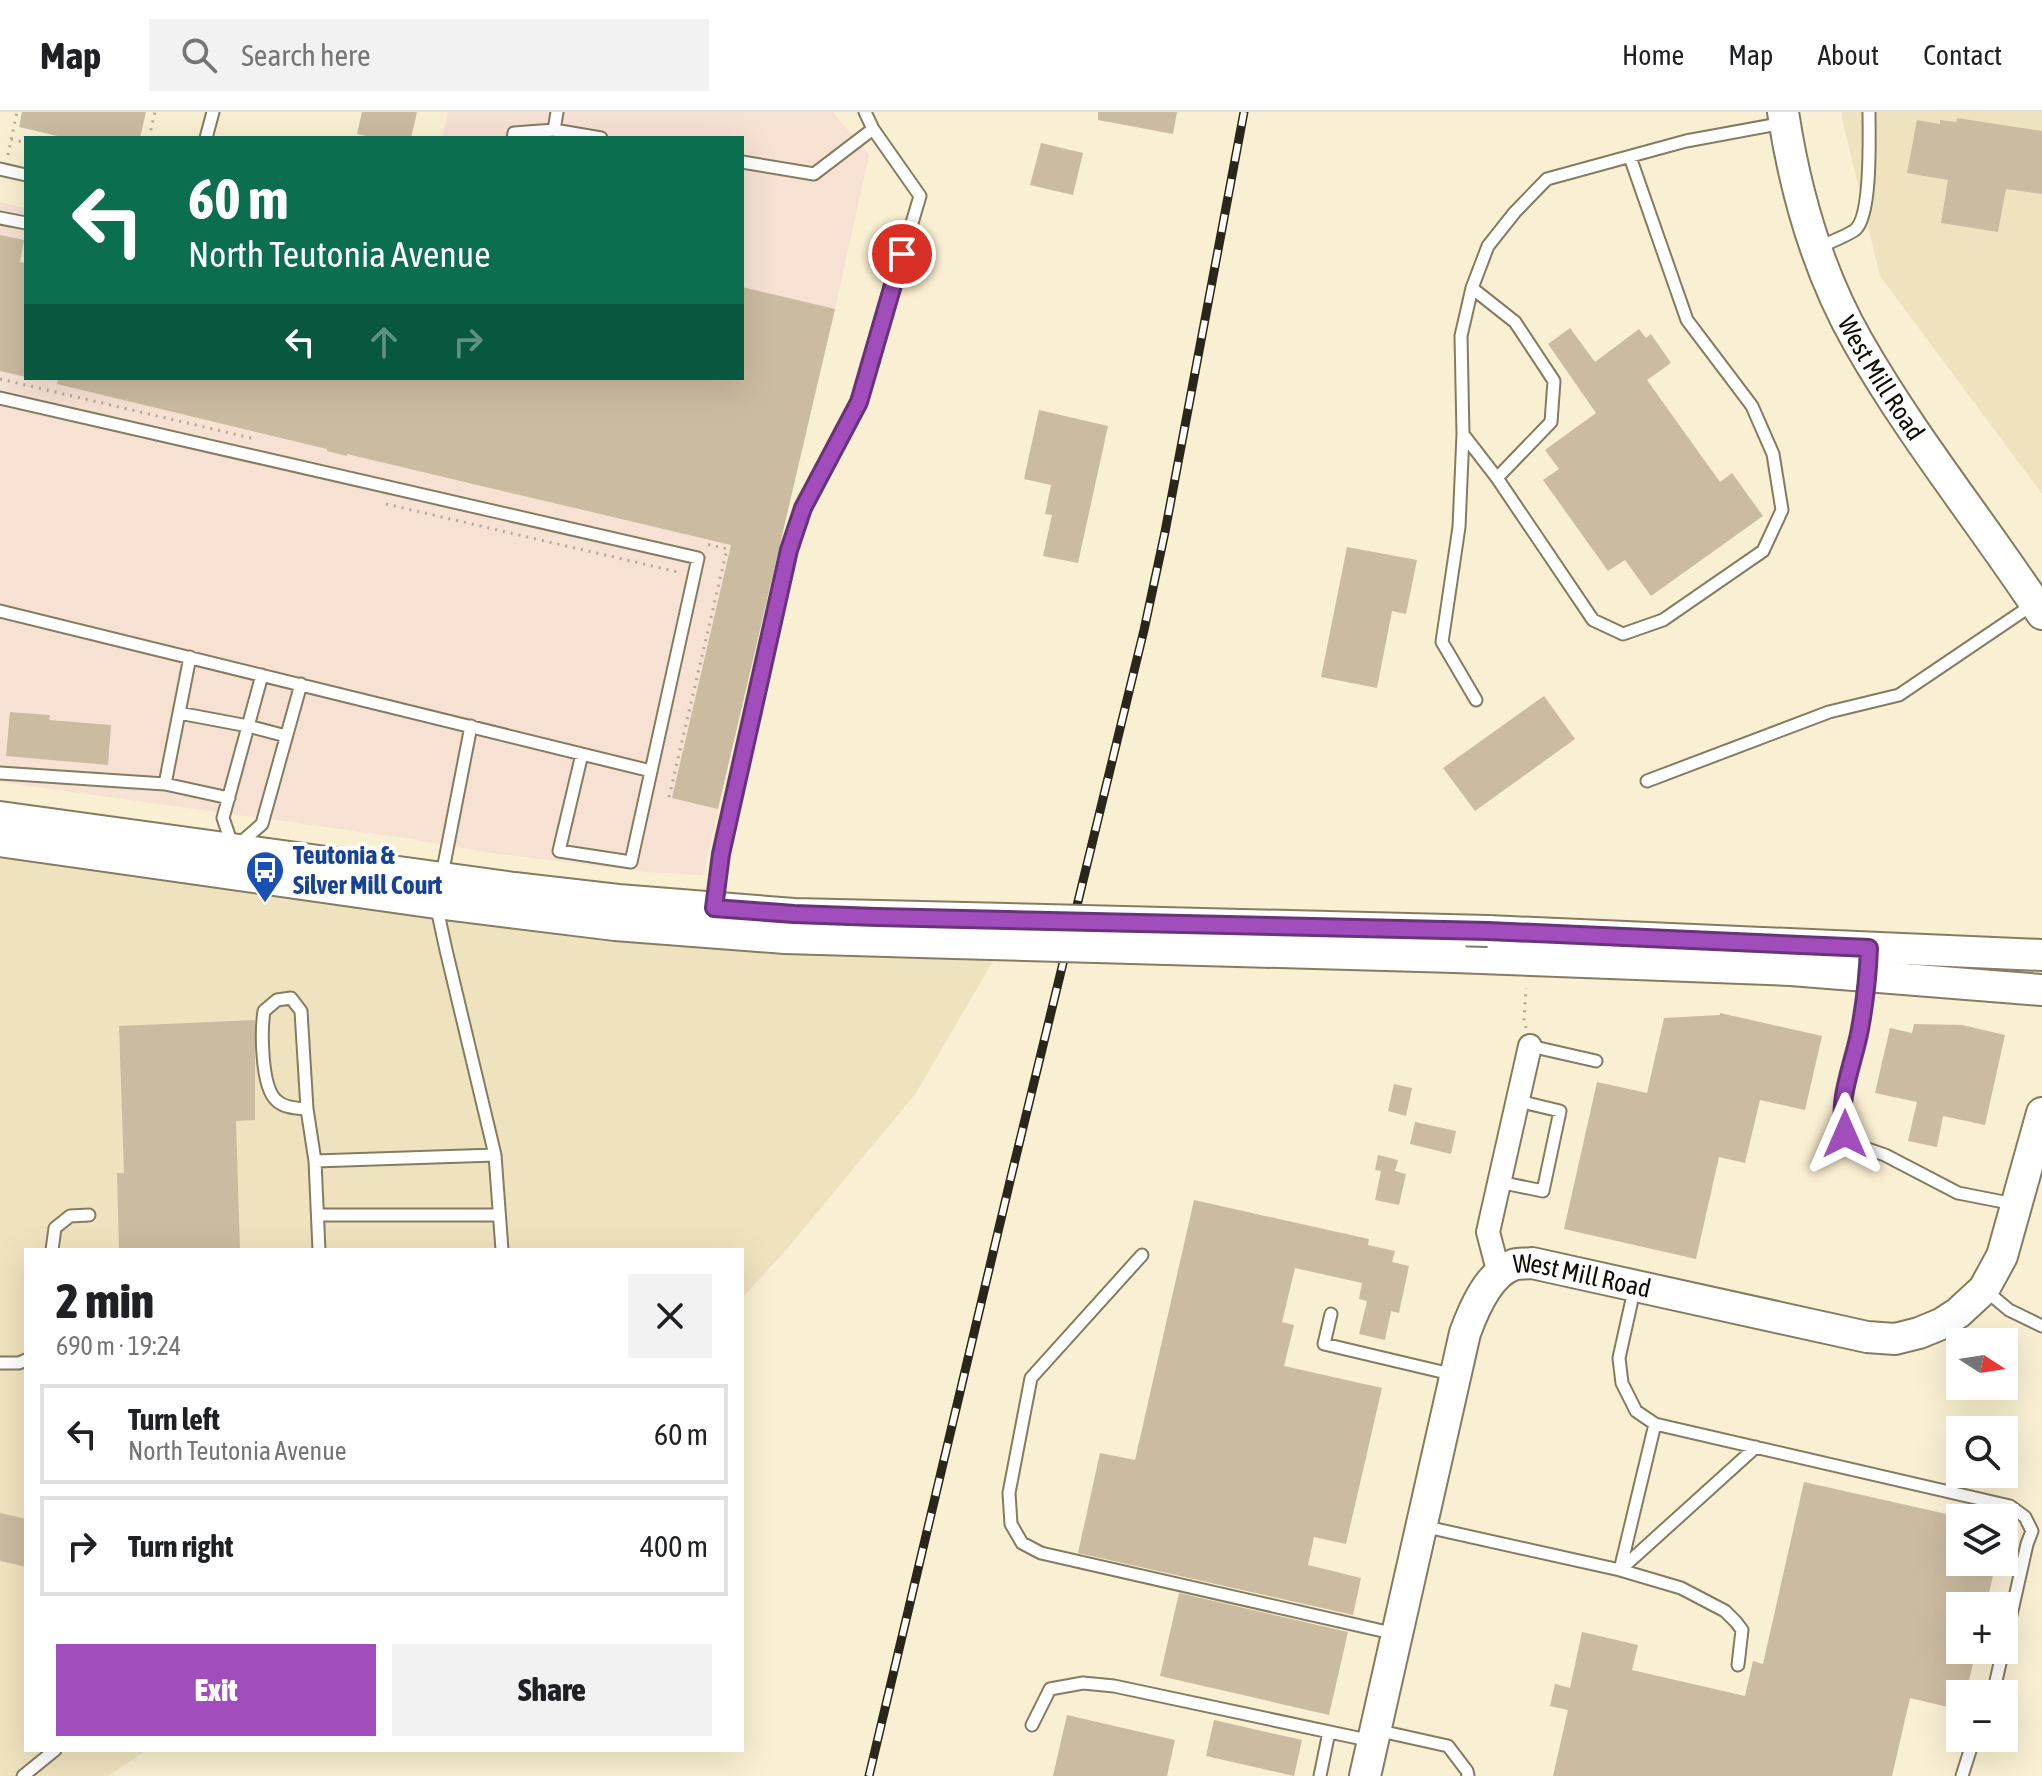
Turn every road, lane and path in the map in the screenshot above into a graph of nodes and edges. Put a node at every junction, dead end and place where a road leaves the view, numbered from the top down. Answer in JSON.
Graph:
{"nodes":[{"id":1,"x":17,"y":112,"type":"edge"},
{"id":2,"x":155,"y":112,"type":"edge"},
{"id":3,"x":213,"y":112,"type":"edge"},
{"id":4,"x":557,"y":112,"type":"edge"},
{"id":5,"x":865,"y":112,"type":"edge"},
{"id":6,"x":1869,"y":112,"type":"edge"},
{"id":7,"x":1784,"y":118,"type":"edge"},
{"id":8,"x":873,"y":129,"type":"junction"},
{"id":9,"x":554,"y":130,"type":"junction"},
{"id":10,"x":149,"y":136,"type":"edge"},
{"id":11,"x":207,"y":136,"type":"edge"},
{"id":12,"x":513,"y":136,"type":"edge"},
{"id":13,"x":589,"y":136,"type":"edge"},
{"id":14,"x":11,"y":139,"type":"junction"},
{"id":15,"x":24,"y":142,"type":"edge"},
{"id":16,"x":1630,"y":157,"type":"junction"},
{"id":17,"x":744,"y":162,"type":"edge"},
{"id":18,"x":2,"y":170,"type":"edge"},
{"id":19,"x":24,"y":175,"type":"edge"},
{"id":20,"x":0,"y":218,"type":"edge"},
{"id":21,"x":24,"y":223,"type":"edge"},
{"id":22,"x":1817,"y":248,"type":"junction"},
{"id":23,"x":1472,"y":288,"type":"junction"},
{"id":24,"x":0,"y":398,"type":"edge"},
{"id":25,"x":1463,"y":434,"type":"junction"},
{"id":26,"x":1497,"y":478,"type":"junction"},
{"id":27,"x":377,"y":502,"type":"dead end"},
{"id":28,"x":694,"y":575,"type":"junction"},
{"id":29,"x":2040,"y":605,"type":"edge"},
{"id":30,"x":0,"y":611,"type":"edge"},
{"id":31,"x":190,"y":657,"type":"junction"},
{"id":32,"x":262,"y":675,"type":"junction"},
{"id":33,"x":301,"y":684,"type":"junction"},
{"id":34,"x":1476,"y":700,"type":"dead end"},
{"id":35,"x":179,"y":713,"type":"junction"},
{"id":36,"x":248,"y":726,"type":"junction"},
{"id":37,"x":471,"y":726,"type":"junction"},
{"id":38,"x":286,"y":736,"type":"junction"},
{"id":39,"x":582,"y":754,"type":"junction"},
{"id":40,"x":651,"y":771,"type":"junction"},
{"id":41,"x":0,"y":773,"type":"edge"},
{"id":42,"x":1647,"y":781,"type":"dead end"},
{"id":43,"x":165,"y":784,"type":"junction"},
{"id":44,"x":229,"y":798,"type":"junction"},
{"id":45,"x":0,"y":817,"type":"edge"},
{"id":46,"x":0,"y":841,"type":"edge"},
{"id":47,"x":231,"y":861,"type":"junction"},
{"id":48,"x":439,"y":891,"type":"junction"},
{"id":49,"x":712,"y":920,"type":"junction"},
{"id":50,"x":959,"y":930,"type":"junction"},
{"id":51,"x":2042,"y":955,"type":"edge"},
{"id":52,"x":1869,"y":962,"type":"junction"},
{"id":53,"x":1526,"y":988,"type":"dead end"},
{"id":54,"x":2042,"y":990,"type":"edge"},
{"id":55,"x":1530,"y":1046,"type":"junction"},
{"id":56,"x":1596,"y":1061,"type":"dead end"},
{"id":57,"x":1518,"y":1101,"type":"junction"},
{"id":58,"x":307,"y":1109,"type":"junction"},
{"id":59,"x":2041,"y":1122,"type":"edge"},
{"id":60,"x":495,"y":1155,"type":"junction"},
{"id":61,"x":315,"y":1161,"type":"junction"},
{"id":62,"x":1499,"y":1182,"type":"junction"},
{"id":63,"x":2017,"y":1204,"type":"junction"},
{"id":64,"x":89,"y":1215,"type":"dead end"},
{"id":65,"x":318,"y":1215,"type":"junction"},
{"id":66,"x":499,"y":1215,"type":"junction"},
{"id":67,"x":52,"y":1248,"type":"edge"},
{"id":68,"x":319,"y":1248,"type":"edge"},
{"id":69,"x":502,"y":1248,"type":"edge"},
{"id":70,"x":1142,"y":1255,"type":"dead end"},
{"id":71,"x":1499,"y":1274,"type":"junction"},
{"id":72,"x":1635,"y":1285,"type":"junction"},
{"id":73,"x":1984,"y":1289,"type":"junction"},
{"id":74,"x":1331,"y":1314,"type":"dead end"},
{"id":75,"x":2042,"y":1326,"type":"edge"},
{"id":76,"x":24,"y":1361,"type":"edge"},
{"id":77,"x":0,"y":1363,"type":"edge"},
{"id":78,"x":1456,"y":1375,"type":"junction"},
{"id":79,"x":1655,"y":1424,"type":"junction"},
{"id":80,"x":1756,"y":1447,"type":"junction"},
{"id":81,"x":1421,"y":1526,"type":"junction"},
{"id":82,"x":1620,"y":1570,"type":"junction"},
{"id":83,"x":2016,"y":1592,"type":"edge"},
{"id":84,"x":1397,"y":1634,"type":"junction"},
{"id":85,"x":1738,"y":1665,"type":"dead end"},
{"id":86,"x":1032,"y":1725,"type":"dead end"},
{"id":87,"x":1329,"y":1732,"type":"junction"},
{"id":88,"x":1374,"y":1736,"type":"junction"},
{"id":89,"x":53,"y":1752,"type":"edge"},
{"id":90,"x":1970,"y":1752,"type":"edge"},
{"id":91,"x":23,"y":1776,"type":"edge"},
{"id":92,"x":1320,"y":1776,"type":"edge"},
{"id":93,"x":1365,"y":1776,"type":"edge"},
{"id":94,"x":1468,"y":1776,"type":"edge"},
{"id":95,"x":1962,"y":1776,"type":"edge"}],
"edges":[{"from":1,"to":14,"type":"path"},
{"from":2,"to":10,"type":"path"},
{"from":3,"to":11,"type":"lane"},
{"from":4,"to":9,"type":"lane"},
{"from":5,"to":8,"type":"lane"},
{"from":6,"to":22,"type":"lane"},
{"from":7,"to":16,"type":"lane"},
{"from":7,"to":22,"type":"main road","name":"West Mill Road"},
{"from":8,"to":17,"type":"lane"},
{"from":8,"to":49,"type":"lane"},
{"from":9,"to":12,"type":"lane"},
{"from":9,"to":13,"type":"lane"},
{"from":14,"to":15,"type":"path"},
{"from":14,"to":18,"type":"path"},
{"from":16,"to":23,"type":"lane"},
{"from":16,"to":26,"type":"lane"},
{"from":18,"to":19,"type":"lane"},
{"from":20,"to":21,"type":"lane"},
{"from":22,"to":29,"type":"main road","name":"West Mill Road"},
{"from":23,"to":25,"type":"lane"},
{"from":23,"to":26,"type":"lane"},
{"from":24,"to":28,"type":"lane"},
{"from":25,"to":26,"type":"lane"},
{"from":25,"to":34,"type":"lane"},
{"from":27,"to":28,"type":"path"},
{"from":28,"to":40,"type":"lane"},
{"from":29,"to":42,"type":"lane"},
{"from":30,"to":31,"type":"lane"},
{"from":31,"to":32,"type":"lane"},
{"from":31,"to":35,"type":"lane"},
{"from":32,"to":33,"type":"lane"},
{"from":32,"to":36,"type":"lane"},
{"from":33,"to":37,"type":"lane"},
{"from":33,"to":38,"type":"lane"},
{"from":35,"to":36,"type":"lane"},
{"from":35,"to":43,"type":"lane"},
{"from":36,"to":38,"type":"lane"},
{"from":36,"to":44,"type":"lane"},
{"from":37,"to":39,"type":"lane"},
{"from":37,"to":48,"type":"lane"},
{"from":38,"to":47,"type":"lane"},
{"from":39,"to":40,"type":"lane"},
{"from":39,"to":40,"type":"lane"},
{"from":41,"to":43,"type":"lane"},
{"from":43,"to":44,"type":"lane"},
{"from":44,"to":47,"type":"lane"},
{"from":45,"to":47,"type":"main road"},
{"from":46,"to":47,"type":"main road"},
{"from":47,"to":48,"type":"main road"},
{"from":48,"to":49,"type":"main road"},
{"from":48,"to":60,"type":"lane"},
{"from":49,"to":50,"type":"main road"},
{"from":50,"to":52,"type":"main road","bridge":true},
{"from":50,"to":52,"type":"main road","bridge":true},
{"from":51,"to":52,"type":"main road"},
{"from":52,"to":54,"type":"main road"},
{"from":52,"to":63,"type":"lane"},
{"from":53,"to":55,"type":"path"},
{"from":55,"to":56,"type":"lane"},
{"from":55,"to":57,"type":"street"},
{"from":57,"to":62,"type":"street"},
{"from":57,"to":62,"type":"lane"},
{"from":58,"to":58,"type":"lane"},
{"from":58,"to":61,"type":"lane"},
{"from":59,"to":63,"type":"main road","name":"West Mill Road"},
{"from":60,"to":61,"type":"lane"},
{"from":60,"to":66,"type":"lane"},
{"from":61,"to":65,"type":"lane"},
{"from":62,"to":71,"type":"street"},
{"from":63,"to":73,"type":"main road","name":"West Mill Road"},
{"from":64,"to":67,"type":"lane"},
{"from":65,"to":66,"type":"lane"},
{"from":65,"to":68,"type":"lane"},
{"from":66,"to":69,"type":"lane"},
{"from":70,"to":84,"type":"lane"},
{"from":71,"to":72,"type":"main road","name":"West Mill Road"},
{"from":71,"to":78,"type":"main road","name":"West Mill Road"},
{"from":72,"to":73,"type":"main road","name":"West Mill Road"},
{"from":72,"to":79,"type":"lane"},
{"from":73,"to":75,"type":"lane"},
{"from":74,"to":78,"type":"lane"},
{"from":76,"to":77,"type":"lane"},
{"from":78,"to":81,"type":"main road","name":"West Mill Road"},
{"from":79,"to":80,"type":"lane"},
{"from":79,"to":82,"type":"lane"},
{"from":80,"to":82,"type":"lane"},
{"from":80,"to":83,"type":"lane"},
{"from":81,"to":82,"type":"lane"},
{"from":81,"to":84,"type":"main road","name":"West Mill Road"},
{"from":82,"to":85,"type":"lane"},
{"from":84,"to":88,"type":"main road","name":"West Mill Road"},
{"from":86,"to":87,"type":"lane"},
{"from":87,"to":88,"type":"lane"},
{"from":87,"to":92,"type":"lane"},
{"from":88,"to":93,"type":"main road","name":"West Mill Road"},
{"from":88,"to":94,"type":"lane"},
{"from":89,"to":91,"type":"lane"},
{"from":90,"to":95,"type":"lane"}]}
